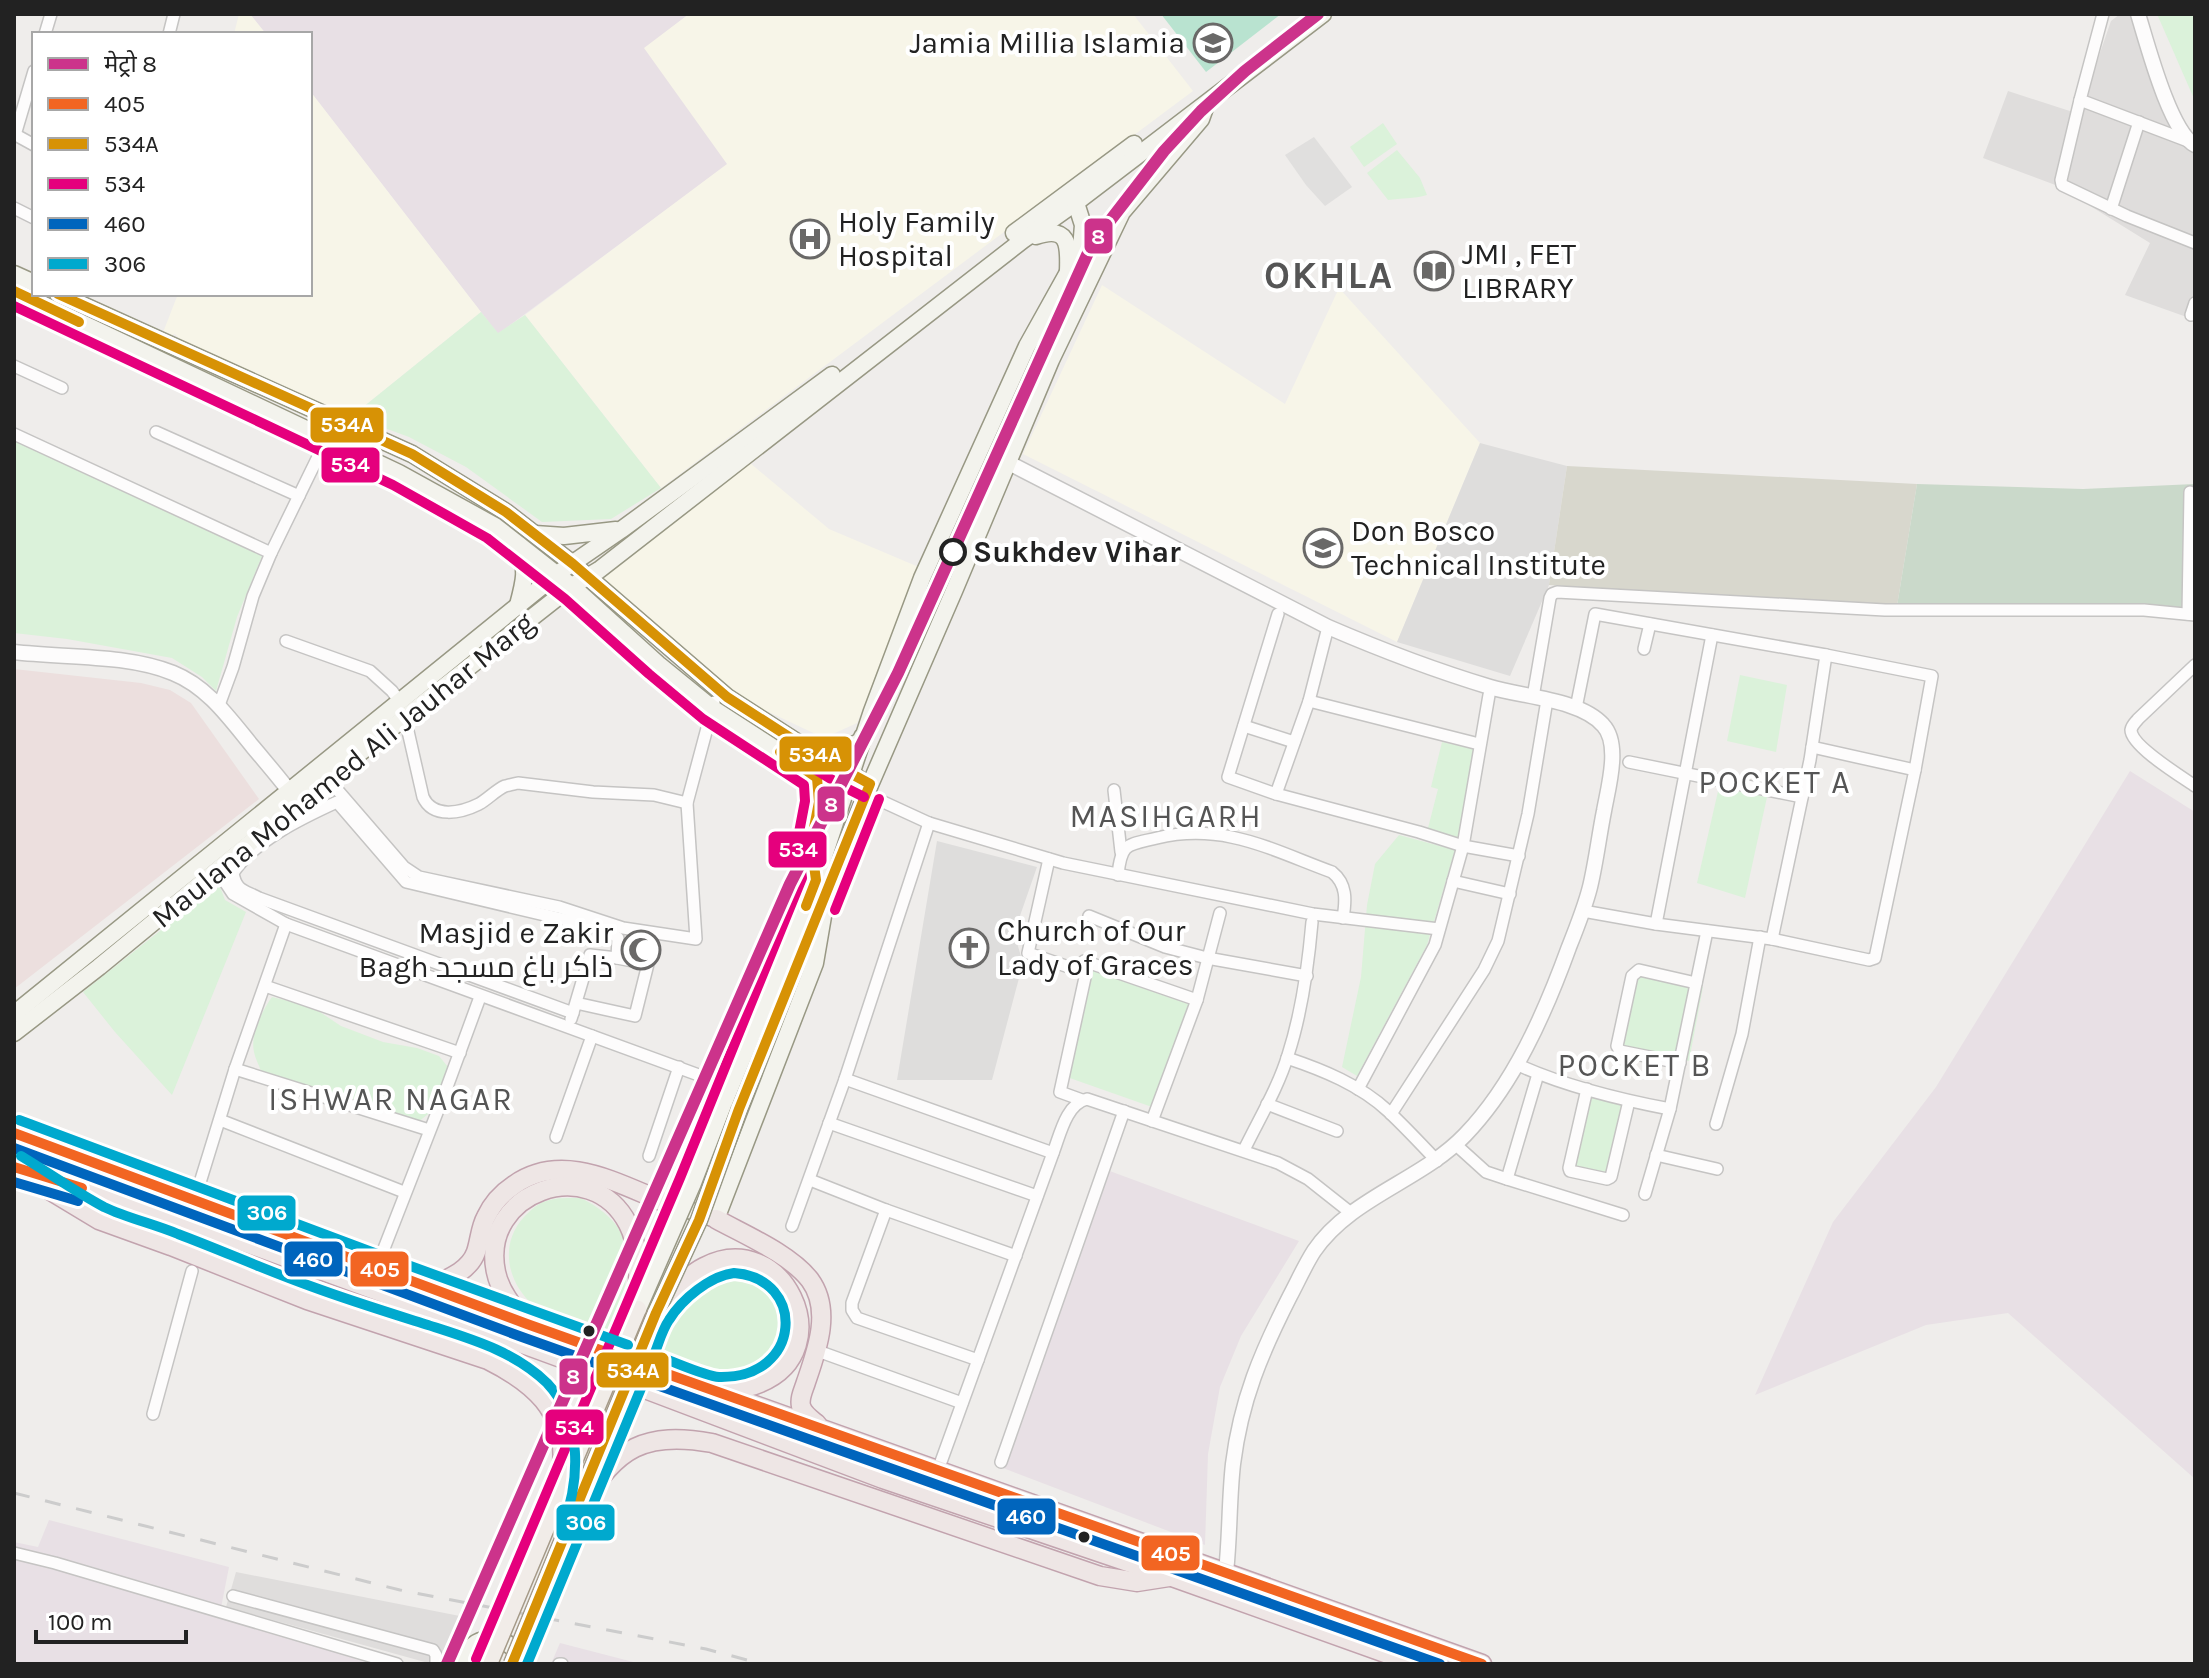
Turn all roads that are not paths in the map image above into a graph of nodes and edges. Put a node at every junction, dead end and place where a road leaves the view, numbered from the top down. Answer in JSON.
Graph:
{"nodes":[{"id":1,"x":1306,"y":14,"type":"edge"},
{"id":2,"x":1323,"y":14,"type":"edge"},
{"id":3,"x":2103,"y":14,"type":"edge"},
{"id":4,"x":2138,"y":14,"type":"edge"},
{"id":5,"x":32,"y":78,"type":"edge"},
{"id":6,"x":1206,"y":96,"type":"junction"},
{"id":7,"x":2080,"y":100,"type":"junction"},
{"id":8,"x":2139,"y":122,"type":"junction"},
{"id":9,"x":15,"y":134,"type":"edge"},
{"id":10,"x":2191,"y":143,"type":"edge"},
{"id":11,"x":1072,"y":198,"type":"junction"},
{"id":12,"x":14,"y":208,"type":"edge"},
{"id":13,"x":2111,"y":209,"type":"junction"},
{"id":14,"x":32,"y":217,"type":"edge"},
{"id":15,"x":1083,"y":225,"type":"junction"},
{"id":16,"x":1113,"y":229,"type":"junction"},
{"id":17,"x":1023,"y":240,"type":"junction"},
{"id":18,"x":2195,"y":243,"type":"edge"},
{"id":19,"x":1067,"y":277,"type":"junction"},
{"id":20,"x":14,"y":291,"type":"edge"},
{"id":21,"x":62,"y":296,"type":"edge"},
{"id":22,"x":14,"y":366,"type":"edge"},
{"id":23,"x":62,"y":388,"type":"dead end"},
{"id":24,"x":336,"y":420,"type":"junction"},
{"id":25,"x":156,"y":432,"type":"dead end"},
{"id":26,"x":14,"y":434,"type":"edge"},
{"id":27,"x":327,"y":439,"type":"junction"},
{"id":28,"x":1007,"y":462,"type":"junction"},
{"id":29,"x":2190,"y":492,"type":"dead end"},
{"id":30,"x":299,"y":496,"type":"junction"},
{"id":31,"x":621,"y":530,"type":"junction"},
{"id":32,"x":534,"y":534,"type":"junction"},
{"id":33,"x":519,"y":545,"type":"junction"},
{"id":34,"x":271,"y":553,"type":"junction"},
{"id":35,"x":573,"y":564,"type":"junction"},
{"id":36,"x":557,"y":574,"type":"junction"},
{"id":37,"x":587,"y":575,"type":"junction"},
{"id":38,"x":572,"y":586,"type":"junction"},
{"id":39,"x":518,"y":605,"type":"junction"},
{"id":40,"x":1278,"y":614,"type":"dead end"},
{"id":41,"x":2191,"y":614,"type":"edge"},
{"id":42,"x":1650,"y":624,"type":"junction"},
{"id":43,"x":1328,"y":627,"type":"junction"},
{"id":44,"x":1712,"y":635,"type":"junction"},
{"id":45,"x":286,"y":641,"type":"dead end"},
{"id":46,"x":1644,"y":649,"type":"dead end"},
{"id":47,"x":14,"y":652,"type":"edge"},
{"id":48,"x":1826,"y":655,"type":"junction"},
{"id":49,"x":2195,"y":665,"type":"edge"},
{"id":50,"x":719,"y":690,"type":"junction"},
{"id":51,"x":1489,"y":695,"type":"dead end"},
{"id":52,"x":1540,"y":699,"type":"junction"},
{"id":53,"x":1309,"y":701,"type":"junction"},
{"id":54,"x":219,"y":705,"type":"junction"},
{"id":55,"x":712,"y":708,"type":"junction"},
{"id":56,"x":1576,"y":708,"type":"junction"},
{"id":57,"x":402,"y":710,"type":"junction"},
{"id":58,"x":872,"y":711,"type":"junction"},
{"id":59,"x":1244,"y":726,"type":"junction"},
{"id":60,"x":1294,"y":742,"type":"junction"},
{"id":61,"x":1479,"y":744,"type":"junction"},
{"id":62,"x":1812,"y":747,"type":"junction"},
{"id":63,"x":817,"y":755,"type":"junction"},
{"id":64,"x":1629,"y":762,"type":"dead end"},
{"id":65,"x":808,"y":770,"type":"junction"},
{"id":66,"x":1915,"y":770,"type":"junction"},
{"id":67,"x":1686,"y":772,"type":"junction"},
{"id":68,"x":328,"y":779,"type":"junction"},
{"id":69,"x":849,"y":781,"type":"junction"},
{"id":70,"x":2195,"y":786,"type":"edge"},
{"id":71,"x":868,"y":789,"type":"junction"},
{"id":72,"x":1114,"y":790,"type":"dead end"},
{"id":73,"x":1276,"y":794,"type":"junction"},
{"id":74,"x":1802,"y":797,"type":"junction"},
{"id":75,"x":295,"y":798,"type":"junction"},
{"id":76,"x":687,"y":803,"type":"junction"},
{"id":77,"x":929,"y":823,"type":"junction"},
{"id":78,"x":1463,"y":846,"type":"junction"},
{"id":79,"x":1121,"y":852,"type":"junction"},
{"id":80,"x":1519,"y":856,"type":"junction"},
{"id":81,"x":1049,"y":859,"type":"junction"},
{"id":82,"x":217,"y":870,"type":"junction"},
{"id":83,"x":1118,"y":875,"type":"junction"},
{"id":84,"x":1453,"y":881,"type":"junction"},
{"id":85,"x":822,"y":887,"type":"junction"},
{"id":86,"x":1510,"y":894,"type":"junction"},
{"id":87,"x":1583,"y":911,"type":"junction"},
{"id":88,"x":1220,"y":913,"type":"dead end"},
{"id":89,"x":1089,"y":916,"type":"dead end"},
{"id":90,"x":1343,"y":918,"type":"junction"},
{"id":91,"x":1312,"y":922,"type":"dead end"},
{"id":92,"x":286,"y":924,"type":"junction"},
{"id":93,"x":1656,"y":924,"type":"junction"},
{"id":94,"x":1439,"y":929,"type":"junction"},
{"id":95,"x":1707,"y":931,"type":"junction"},
{"id":96,"x":1766,"y":938,"type":"junction"},
{"id":97,"x":617,"y":958,"type":"junction"},
{"id":98,"x":1207,"y":958,"type":"junction"},
{"id":99,"x":1084,"y":961,"type":"dead end"},
{"id":100,"x":1307,"y":976,"type":"junction"},
{"id":101,"x":1696,"y":983,"type":"junction"},
{"id":102,"x":265,"y":986,"type":"junction"},
{"id":103,"x":480,"y":997,"type":"junction"},
{"id":104,"x":1197,"y":1000,"type":"junction"},
{"id":105,"x":575,"y":1008,"type":"junction"},
{"id":106,"x":14,"y":1014,"type":"edge"},
{"id":107,"x":568,"y":1028,"type":"junction"},
{"id":108,"x":14,"y":1033,"type":"edge"},
{"id":109,"x":592,"y":1036,"type":"junction"},
{"id":110,"x":460,"y":1053,"type":"junction"},
{"id":111,"x":1287,"y":1058,"type":"junction"},
{"id":112,"x":1680,"y":1063,"type":"junction"},
{"id":113,"x":1516,"y":1064,"type":"junction"},
{"id":114,"x":679,"y":1067,"type":"junction"},
{"id":115,"x":235,"y":1069,"type":"junction"},
{"id":116,"x":1538,"y":1074,"type":"junction"},
{"id":117,"x":845,"y":1079,"type":"junction"},
{"id":118,"x":715,"y":1081,"type":"junction"},
{"id":119,"x":1358,"y":1089,"type":"junction"},
{"id":120,"x":1587,"y":1089,"type":"junction"},
{"id":121,"x":1082,"y":1100,"type":"junction"},
{"id":122,"x":1629,"y":1101,"type":"junction"},
{"id":123,"x":1267,"y":1104,"type":"junction"},
{"id":124,"x":1670,"y":1109,"type":"junction"},
{"id":125,"x":1124,"y":1111,"type":"junction"},
{"id":126,"x":1391,"y":1114,"type":"junction"},
{"id":127,"x":220,"y":1120,"type":"junction"},
{"id":128,"x":1152,"y":1121,"type":"junction"},
{"id":129,"x":829,"y":1123,"type":"junction"},
{"id":130,"x":1716,"y":1124,"type":"dead end"},
{"id":131,"x":429,"y":1130,"type":"junction"},
{"id":132,"x":1337,"y":1131,"type":"dead end"},
{"id":133,"x":14,"y":1133,"type":"edge"},
{"id":134,"x":556,"y":1137,"type":"dead end"},
{"id":135,"x":1455,"y":1144,"type":"junction"},
{"id":136,"x":1244,"y":1150,"type":"junction"},
{"id":137,"x":1053,"y":1153,"type":"junction"},
{"id":138,"x":1656,"y":1155,"type":"junction"},
{"id":139,"x":649,"y":1156,"type":"dead end"},
{"id":140,"x":1437,"y":1161,"type":"junction"},
{"id":141,"x":14,"y":1167,"type":"edge"},
{"id":142,"x":1717,"y":1169,"type":"dead end"},
{"id":143,"x":1507,"y":1179,"type":"junction"},
{"id":144,"x":810,"y":1180,"type":"junction"},
{"id":145,"x":404,"y":1192,"type":"junction"},
{"id":146,"x":1645,"y":1194,"type":"dead end"},
{"id":147,"x":1037,"y":1196,"type":"junction"},
{"id":148,"x":194,"y":1202,"type":"junction"},
{"id":149,"x":664,"y":1202,"type":"junction"},
{"id":150,"x":886,"y":1210,"type":"junction"},
{"id":151,"x":1351,"y":1213,"type":"junction"},
{"id":152,"x":1623,"y":1215,"type":"dead end"},
{"id":153,"x":716,"y":1219,"type":"junction"},
{"id":154,"x":792,"y":1226,"type":"dead end"},
{"id":155,"x":1016,"y":1256,"type":"junction"},
{"id":156,"x":376,"y":1269,"type":"junction"},
{"id":157,"x":192,"y":1271,"type":"dead end"},
{"id":158,"x":428,"y":1288,"type":"junction"},
{"id":159,"x":647,"y":1311,"type":"junction"},
{"id":160,"x":527,"y":1324,"type":"junction"},
{"id":161,"x":815,"y":1350,"type":"junction"},
{"id":162,"x":978,"y":1360,"type":"junction"},
{"id":163,"x":715,"y":1391,"type":"junction"},
{"id":164,"x":962,"y":1403,"type":"junction"},
{"id":165,"x":153,"y":1414,"type":"dead end"},
{"id":166,"x":822,"y":1429,"type":"junction"},
{"id":167,"x":1001,"y":1462,"type":"dead end"},
{"id":168,"x":938,"y":1470,"type":"junction"},
{"id":169,"x":554,"y":1510,"type":"junction"},
{"id":170,"x":567,"y":1532,"type":"junction"},
{"id":171,"x":14,"y":1553,"type":"edge"},
{"id":172,"x":1226,"y":1572,"type":"junction"},
{"id":173,"x":1172,"y":1577,"type":"junction"},
{"id":174,"x":230,"y":1616,"type":"junction"},
{"id":175,"x":397,"y":1664,"type":"edge"},
{"id":176,"x":436,"y":1664,"type":"edge"},
{"id":177,"x":459,"y":1664,"type":"edge"},
{"id":178,"x":489,"y":1664,"type":"edge"},
{"id":179,"x":512,"y":1664,"type":"edge"},
{"id":180,"x":523,"y":1664,"type":"edge"},
{"id":181,"x":1416,"y":1664,"type":"edge"},
{"id":182,"x":1482,"y":1664,"type":"edge"}],
"edges":[{"from":1,"to":6,"type":"main road","name":"Maulana Mohamed Ali Jauhar Marg"},
{"from":2,"to":6,"type":"main road","name":"Maulana Mohamed Ali Jauhar Marg"},
{"from":3,"to":7,"type":"street"},
{"from":4,"to":10,"type":"street"},
{"from":5,"to":9,"type":"street"},
{"from":6,"to":11,"type":"main road","name":"Maulana Mohamed Ali Jauhar Marg"},
{"from":6,"to":16,"type":"main road"},
{"from":7,"to":8,"type":"street"},
{"from":7,"to":13,"type":"street"},
{"from":8,"to":10,"type":"street"},
{"from":8,"to":13,"type":"street"},
{"from":11,"to":15,"type":"main road"},
{"from":11,"to":17,"type":"main road","name":"Maulana Mohamed Ali Jauhar Marg"},
{"from":11,"to":31,"type":"main road","name":"Maulana Mohamed Ali Jauhar Marg"},
{"from":12,"to":14,"type":"street"},
{"from":13,"to":18,"type":"street"},
{"from":15,"to":16,"type":"main road"},
{"from":15,"to":19,"type":"main road"},
{"from":16,"to":28,"type":"main road"},
{"from":17,"to":19,"type":"main road"},
{"from":17,"to":37,"type":"main road","name":"Maulana Mohamed Ali Jauhar Marg"},
{"from":19,"to":58,"type":"main road"},
{"from":20,"to":27,"type":"main road"},
{"from":21,"to":24,"type":"main road"},
{"from":22,"to":23,"type":"street"},
{"from":24,"to":27,"type":"street"},
{"from":24,"to":32,"type":"main road"},
{"from":25,"to":30,"type":"street"},
{"from":26,"to":34,"type":"street"},
{"from":27,"to":30,"type":"street"},
{"from":27,"to":33,"type":"main road"},
{"from":28,"to":43,"type":"street"},
{"from":28,"to":71,"type":"main road"},
{"from":29,"to":41,"type":"street"},
{"from":30,"to":34,"type":"street"},
{"from":31,"to":32,"type":"main road"},
{"from":31,"to":35,"type":"main road","name":"Maulana Mohamed Ali Jauhar Marg"},
{"from":32,"to":35,"type":"main road"},
{"from":33,"to":36,"type":"main road"},
{"from":33,"to":39,"type":"main road"},
{"from":34,"to":54,"type":"street"},
{"from":35,"to":36,"type":"main road","name":"Maulana Mohamed Ali Jauhar Marg"},
{"from":35,"to":37,"type":"main road"},
{"from":36,"to":38,"type":"main road"},
{"from":36,"to":39,"type":"main road","name":"Maulana Mohamed Ali Jauhar Marg"},
{"from":37,"to":38,"type":"main road","name":"Maulana Mohamed Ali Jauhar Marg"},
{"from":37,"to":50,"type":"main road"},
{"from":38,"to":55,"type":"main road"},
{"from":38,"to":57,"type":"main road","name":"Maulana Mohamed Ali Jauhar Marg"},
{"from":39,"to":57,"type":"main road","name":"Maulana Mohamed Ali Jauhar Marg"},
{"from":40,"to":59,"type":"street"},
{"from":41,"to":52,"type":"street"},
{"from":42,"to":44,"type":"street"},
{"from":42,"to":46,"type":"street"},
{"from":42,"to":56,"type":"street"},
{"from":43,"to":52,"type":"street"},
{"from":43,"to":53,"type":"street"},
{"from":44,"to":48,"type":"street"},
{"from":44,"to":67,"type":"street"},
{"from":45,"to":57,"type":"street"},
{"from":47,"to":54,"type":"street"},
{"from":48,"to":62,"type":"street"},
{"from":48,"to":66,"type":"street"},
{"from":49,"to":70,"type":"street"},
{"from":50,"to":55,"type":"street"},
{"from":50,"to":63,"type":"main road"},
{"from":51,"to":61,"type":"street"},
{"from":52,"to":56,"type":"street"},
{"from":52,"to":80,"type":"street"},
{"from":53,"to":60,"type":"street"},
{"from":53,"to":61,"type":"street"},
{"from":54,"to":75,"type":"street"},
{"from":55,"to":65,"type":"main road"},
{"from":55,"to":76,"type":"street"},
{"from":56,"to":87,"type":"street"},
{"from":57,"to":68,"type":"main road","name":"Maulana Mohamed Ali Jauhar Marg"},
{"from":57,"to":75,"type":"main road","name":"Maulana Mohamed Ali Jauhar Marg"},
{"from":57,"to":76,"type":"street"},
{"from":58,"to":63,"type":"main road"},
{"from":58,"to":69,"type":"main road"},
{"from":59,"to":60,"type":"street"},
{"from":59,"to":73,"type":"street"},
{"from":60,"to":73,"type":"street"},
{"from":61,"to":78,"type":"street"},
{"from":62,"to":66,"type":"street"},
{"from":62,"to":74,"type":"street"},
{"from":63,"to":69,"type":"main road"},
{"from":64,"to":67,"type":"street"},
{"from":65,"to":69,"type":"main road"},
{"from":65,"to":85,"type":"main road"},
{"from":66,"to":96,"type":"street"},
{"from":67,"to":74,"type":"street"},
{"from":67,"to":93,"type":"street"},
{"from":68,"to":75,"type":"main road","name":"Maulana Mohamed Ali Jauhar Marg"},
{"from":68,"to":76,"type":"street"},
{"from":69,"to":71,"type":"main road"},
{"from":69,"to":85,"type":"main road"},
{"from":71,"to":77,"type":"street"},
{"from":71,"to":85,"type":"main road"},
{"from":72,"to":79,"type":"street"},
{"from":73,"to":78,"type":"street"},
{"from":74,"to":96,"type":"street"},
{"from":75,"to":82,"type":"main road","name":"Maulana Mohamed Ali Jauhar Marg"},
{"from":75,"to":106,"type":"main road","name":"Maulana Mohamed Ali Jauhar Marg"},
{"from":77,"to":81,"type":"street"},
{"from":77,"to":117,"type":"street"},
{"from":78,"to":80,"type":"street"},
{"from":78,"to":84,"type":"street"},
{"from":79,"to":83,"type":"street"},
{"from":79,"to":90,"type":"street"},
{"from":80,"to":86,"type":"street"},
{"from":81,"to":83,"type":"street"},
{"from":81,"to":121,"type":"street"},
{"from":82,"to":92,"type":"street"},
{"from":82,"to":108,"type":"main road","name":"Maulana Mohamed Ali Jauhar Marg"},
{"from":83,"to":90,"type":"street"},
{"from":84,"to":86,"type":"street"},
{"from":84,"to":94,"type":"street"},
{"from":85,"to":118,"type":"main road"},
{"from":85,"to":153,"type":"main road"},
{"from":85,"to":159,"type":"main road","bridge":true},
{"from":86,"to":126,"type":"street"},
{"from":87,"to":93,"type":"street"},
{"from":87,"to":113,"type":"street"},
{"from":88,"to":98,"type":"street"},
{"from":89,"to":98,"type":"street"},
{"from":90,"to":94,"type":"street"},
{"from":91,"to":100,"type":"street"},
{"from":92,"to":102,"type":"street"},
{"from":92,"to":103,"type":"street"},
{"from":93,"to":95,"type":"street"},
{"from":94,"to":119,"type":"street"},
{"from":95,"to":96,"type":"street"},
{"from":95,"to":101,"type":"street"},
{"from":96,"to":130,"type":"street"},
{"from":97,"to":105,"type":"street"},
{"from":97,"to":105,"type":"street"},
{"from":97,"to":105,"type":"street"},
{"from":98,"to":100,"type":"street"},
{"from":98,"to":104,"type":"street"},
{"from":99,"to":104,"type":"street"},
{"from":100,"to":111,"type":"street"},
{"from":101,"to":112,"type":"street"},
{"from":101,"to":112,"type":"street"},
{"from":102,"to":110,"type":"street"},
{"from":102,"to":115,"type":"street"},
{"from":103,"to":107,"type":"street"},
{"from":103,"to":110,"type":"street"},
{"from":104,"to":128,"type":"street"},
{"from":105,"to":107,"type":"street"},
{"from":107,"to":109,"type":"street"},
{"from":109,"to":114,"type":"street"},
{"from":109,"to":134,"type":"street"},
{"from":110,"to":131,"type":"street"},
{"from":111,"to":119,"type":"street"},
{"from":111,"to":123,"type":"street"},
{"from":112,"to":124,"type":"street"},
{"from":113,"to":116,"type":"street"},
{"from":113,"to":135,"type":"street"},
{"from":114,"to":118,"type":"street"},
{"from":114,"to":139,"type":"street"},
{"from":115,"to":127,"type":"street"},
{"from":115,"to":131,"type":"street"},
{"from":116,"to":120,"type":"street"},
{"from":116,"to":143,"type":"street"},
{"from":117,"to":129,"type":"street"},
{"from":117,"to":137,"type":"street"},
{"from":118,"to":149,"type":"main road"},
{"from":119,"to":126,"type":"street"},
{"from":120,"to":122,"type":"street"},
{"from":120,"to":122,"type":"street"},
{"from":121,"to":125,"type":"street"},
{"from":121,"to":137,"type":"street"},
{"from":122,"to":124,"type":"street"},
{"from":123,"to":132,"type":"street"},
{"from":123,"to":136,"type":"street"},
{"from":124,"to":138,"type":"street"},
{"from":125,"to":128,"type":"street"},
{"from":125,"to":167,"type":"street"},
{"from":126,"to":140,"type":"street"},
{"from":127,"to":145,"type":"street"},
{"from":127,"to":148,"type":"street"},
{"from":128,"to":136,"type":"street"},
{"from":129,"to":144,"type":"street"},
{"from":129,"to":147,"type":"street"},
{"from":131,"to":145,"type":"street"},
{"from":133,"to":148,"type":"highway"},
{"from":135,"to":140,"type":"street"},
{"from":135,"to":143,"type":"street"},
{"from":136,"to":151,"type":"street"},
{"from":137,"to":147,"type":"street"},
{"from":138,"to":142,"type":"street"},
{"from":138,"to":146,"type":"street"},
{"from":140,"to":151,"type":"street"},
{"from":141,"to":169,"type":"highway","bridge":true},
{"from":141,"to":173,"type":"highway"},
{"from":143,"to":152,"type":"street"},
{"from":144,"to":150,"type":"street"},
{"from":144,"to":154,"type":"street"},
{"from":145,"to":156,"type":"street"},
{"from":147,"to":155,"type":"street"},
{"from":148,"to":156,"type":"highway"},
{"from":149,"to":153,"type":"main road"},
{"from":149,"to":158,"type":"highway"},
{"from":150,"to":155,"type":"street"},
{"from":150,"to":162,"type":"street"},
{"from":151,"to":172,"type":"street"},
{"from":153,"to":161,"type":"highway"},
{"from":155,"to":162,"type":"street"},
{"from":156,"to":158,"type":"highway"},
{"from":157,"to":165,"type":"street"},
{"from":158,"to":160,"type":"highway"},
{"from":159,"to":160,"type":"highway"},
{"from":159,"to":163,"type":"highway"},
{"from":159,"to":169,"type":"main road","bridge":true},
{"from":159,"to":170,"type":"main road","bridge":true},
{"from":160,"to":163,"type":"highway"},
{"from":161,"to":164,"type":"street"},
{"from":161,"to":166,"type":"highway"},
{"from":162,"to":164,"type":"street"},
{"from":163,"to":166,"type":"highway"},
{"from":164,"to":168,"type":"street"},
{"from":166,"to":168,"type":"highway"},
{"from":168,"to":172,"type":"highway"},
{"from":169,"to":178,"type":"main road","bridge":true},
{"from":170,"to":173,"type":"highway","bridge":true},
{"from":170,"to":179,"type":"main road","bridge":true},
{"from":171,"to":174,"type":"street"},
{"from":172,"to":182,"type":"highway"},
{"from":173,"to":181,"type":"highway"},
{"from":174,"to":175,"type":"street"},
{"from":174,"to":176,"type":"street"},
{"from":177,"to":180,"type":"main road"}]}
